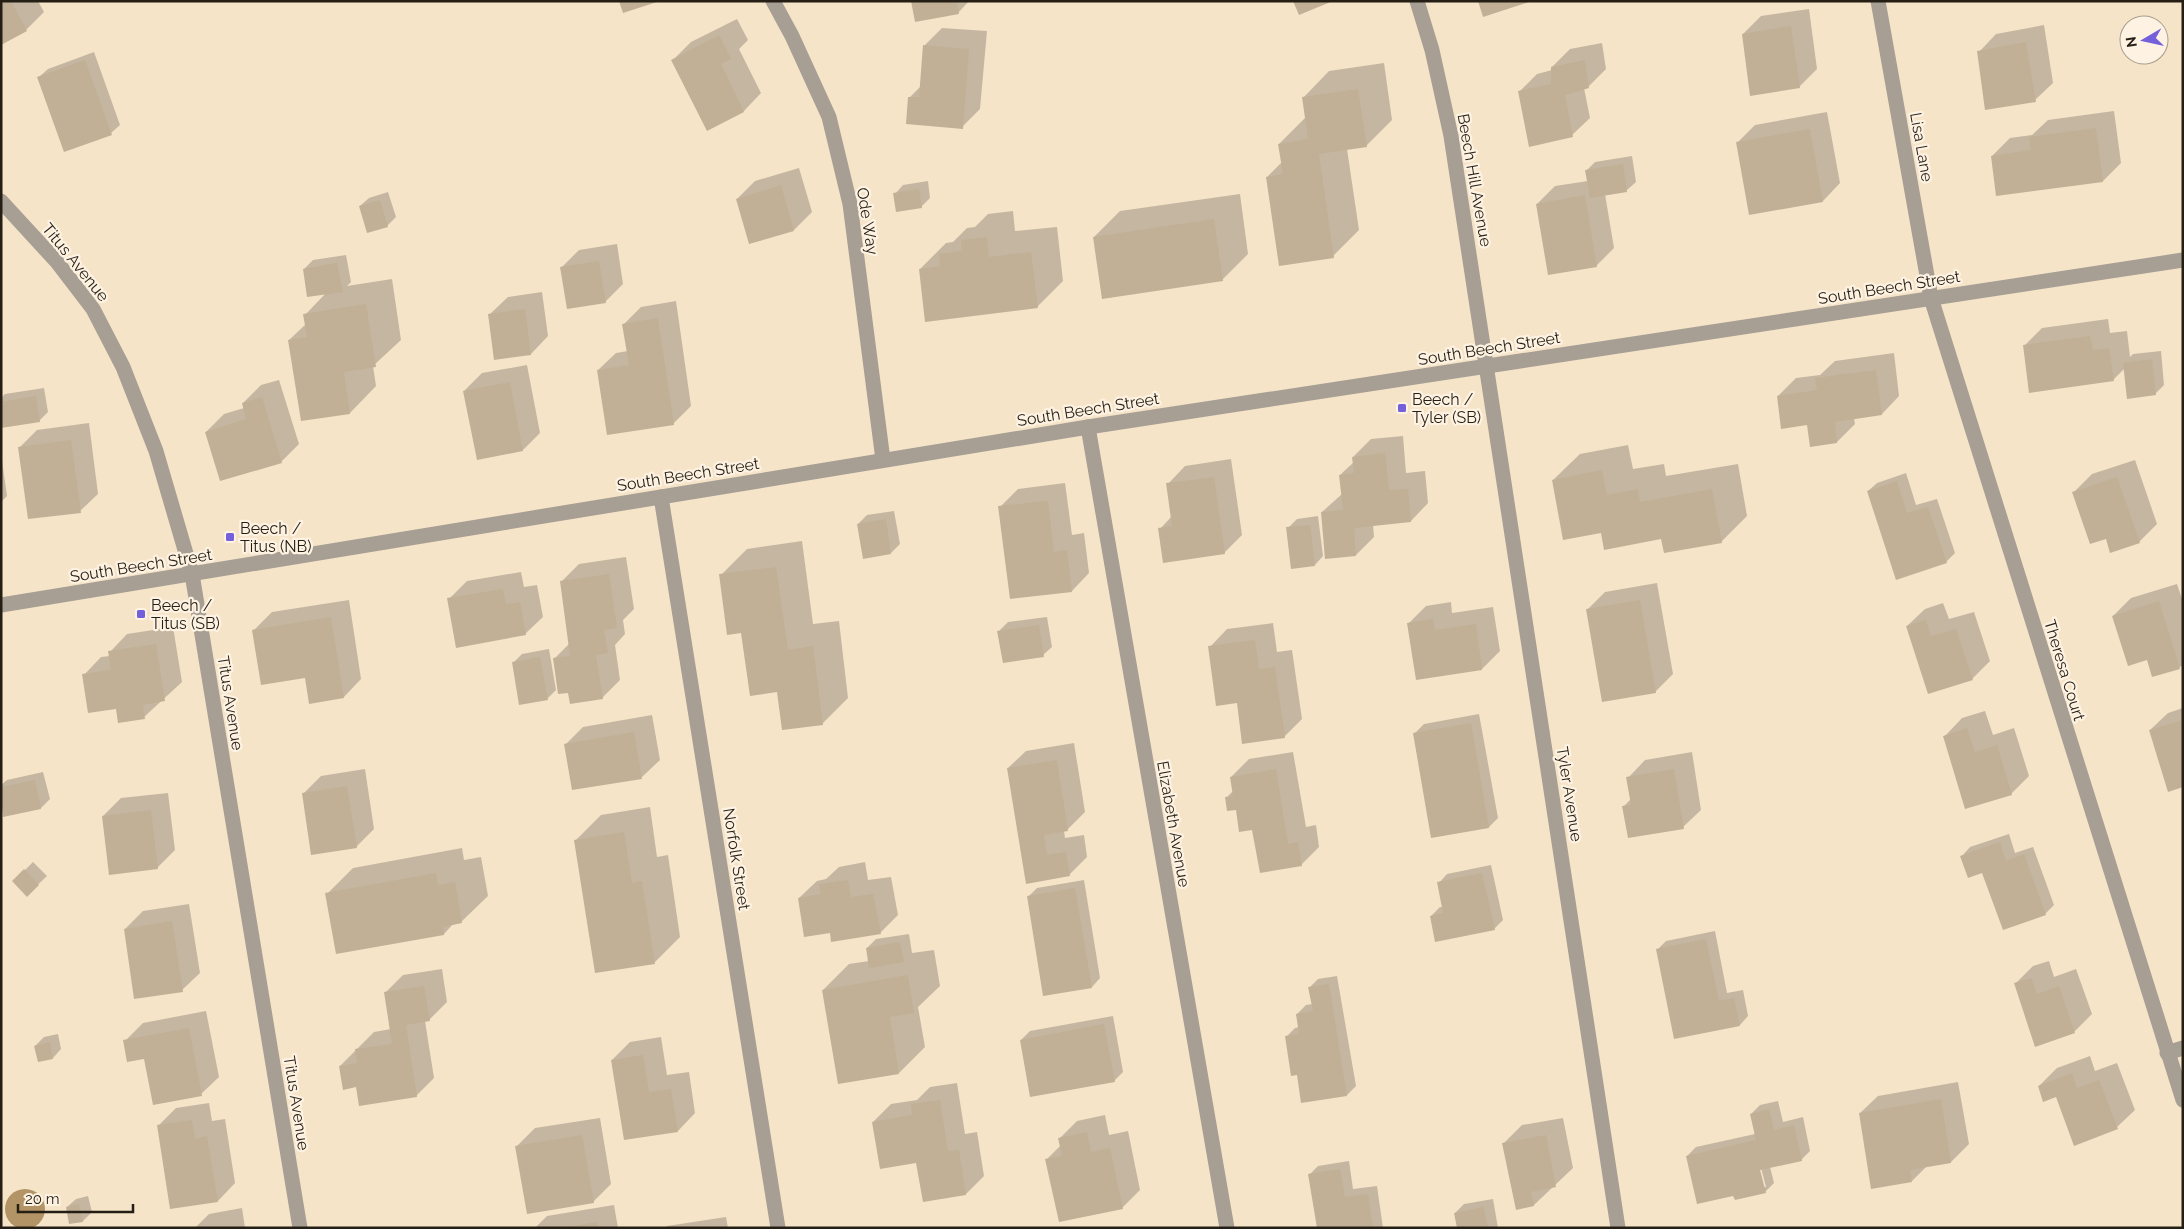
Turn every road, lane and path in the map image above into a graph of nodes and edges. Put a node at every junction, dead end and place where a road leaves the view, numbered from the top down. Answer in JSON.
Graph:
{"nodes":[{"id":1,"x":773,"y":1,"type":"edge"},
{"id":2,"x":1417,"y":1,"type":"edge"},
{"id":3,"x":1878,"y":1,"type":"edge"},
{"id":4,"x":1,"y":202,"type":"edge"},
{"id":5,"x":2183,"y":260,"type":"edge"},
{"id":6,"x":1931,"y":298,"type":"junction"},
{"id":7,"x":1488,"y":366,"type":"junction"},
{"id":8,"x":1088,"y":427,"type":"junction"},
{"id":9,"x":883,"y":460,"type":"junction"},
{"id":10,"x":661,"y":497,"type":"junction"},
{"id":11,"x":192,"y":574,"type":"junction"},
{"id":12,"x":1,"y":605,"type":"edge"},
{"id":13,"x":2183,"y":1048,"type":"edge"},
{"id":14,"x":2167,"y":1053,"type":"junction"},
{"id":15,"x":2183,"y":1100,"type":"edge"},
{"id":16,"x":300,"y":1228,"type":"edge"},
{"id":17,"x":778,"y":1228,"type":"edge"},
{"id":18,"x":1227,"y":1228,"type":"edge"},
{"id":19,"x":1618,"y":1228,"type":"edge"}],
"edges":[{"from":1,"to":9,"type":"street","name":"Ode Way"},
{"from":2,"to":7,"type":"street","name":"Beech Hill Avenue"},
{"from":3,"to":6,"type":"street","name":"Lisa Lane"},
{"from":4,"to":11,"type":"street","name":"Titus Avenue"},
{"from":5,"to":6,"type":"street","name":"South Beech Street"},
{"from":6,"to":7,"type":"street","name":"South Beech Street"},
{"from":6,"to":14,"type":"street","name":"Theresa Court"},
{"from":7,"to":8,"type":"street","name":"South Beech Street"},
{"from":7,"to":19,"type":"street","name":"Tyler Avenue"},
{"from":8,"to":9,"type":"street","name":"South Beech Street"},
{"from":8,"to":18,"type":"street","name":"Elizabeth Avenue"},
{"from":9,"to":10,"type":"street","name":"South Beech Street"},
{"from":10,"to":11,"type":"street","name":"South Beech Street"},
{"from":10,"to":17,"type":"street","name":"Norfolk Street"},
{"from":11,"to":12,"type":"street","name":"South Beech Street"},
{"from":11,"to":16,"type":"street","name":"Titus Avenue"},
{"from":13,"to":14,"type":"street"},
{"from":14,"to":15,"type":"street","name":"Theresa Court"}]}
